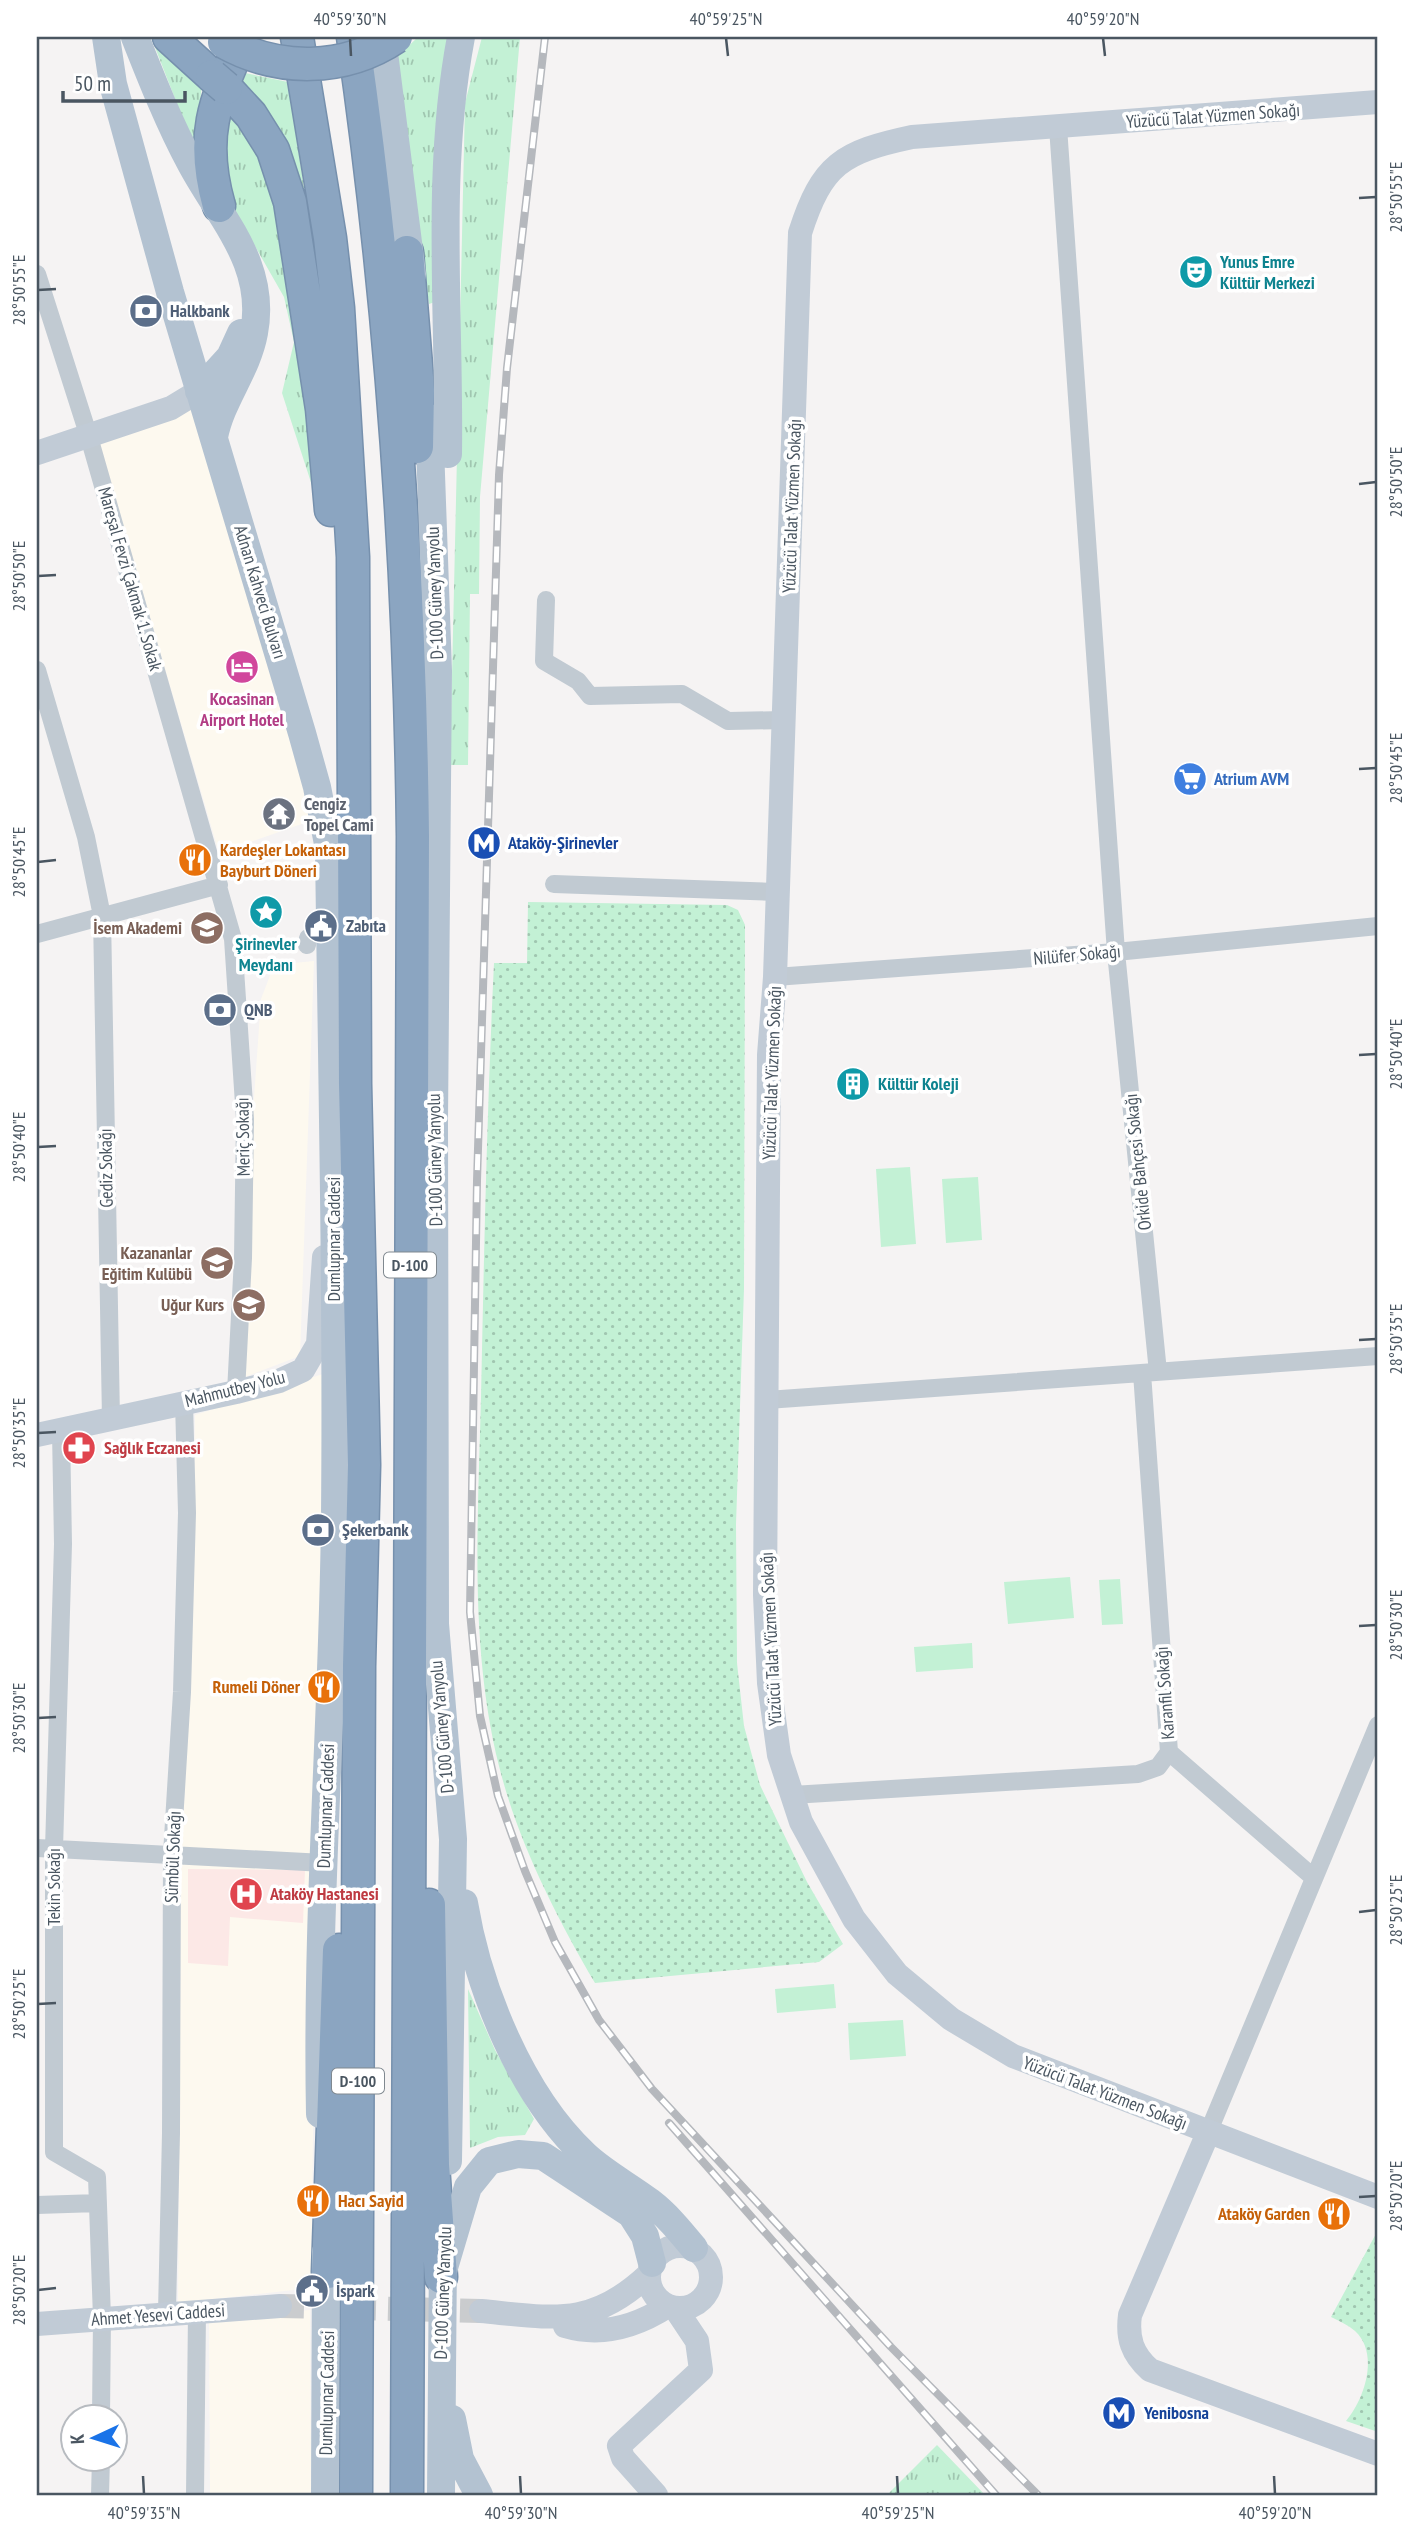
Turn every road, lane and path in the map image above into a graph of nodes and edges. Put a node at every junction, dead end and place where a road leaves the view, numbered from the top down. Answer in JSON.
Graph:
{"nodes":[{"id":1,"x":106,"y":37,"type":"edge"},
{"id":2,"x":135,"y":37,"type":"edge"},
{"id":3,"x":169,"y":37,"type":"edge"},
{"id":4,"x":297,"y":37,"type":"edge"},
{"id":5,"x":354,"y":37,"type":"edge"},
{"id":6,"x":382,"y":37,"type":"edge"},
{"id":7,"x":396,"y":37,"type":"edge"},
{"id":8,"x":461,"y":37,"type":"edge"},
{"id":9,"x":228,"y":38,"type":"edge"},
{"id":10,"x":1378,"y":102,"type":"edge"},
{"id":11,"x":1058,"y":127,"type":"junction"},
{"id":12,"x":219,"y":206,"type":"junction"},
{"id":13,"x":407,"y":252,"type":"joint"},
{"id":14,"x":251,"y":268,"type":"junction"},
{"id":15,"x":37,"y":274,"type":"edge"},
{"id":16,"x":199,"y":391,"type":"junction"},
{"id":17,"x":89,"y":437,"type":"junction"},
{"id":18,"x":214,"y":437,"type":"junction"},
{"id":19,"x":37,"y":453,"type":"edge"},
{"id":20,"x":423,"y":599,"type":"junction"},
{"id":21,"x":546,"y":600,"type":"dead end"},
{"id":22,"x":37,"y":670,"type":"edge"},
{"id":23,"x":783,"y":720,"type":"junction"},
{"id":24,"x":355,"y":726,"type":"junction"},
{"id":25,"x":554,"y":884,"type":"dead end"},
{"id":26,"x":219,"y":885,"type":"junction"},
{"id":27,"x":777,"y":892,"type":"junction"},
{"id":28,"x":102,"y":916,"type":"junction"},
{"id":29,"x":1378,"y":926,"type":"edge"},
{"id":30,"x":37,"y":934,"type":"edge"},
{"id":31,"x":1116,"y":952,"type":"junction"},
{"id":32,"x":775,"y":976,"type":"junction"},
{"id":33,"x":334,"y":1158,"type":"junction"},
{"id":34,"x":1378,"y":1356,"type":"edge"},
{"id":35,"x":1150,"y":1372,"type":"junction"},
{"id":36,"x":236,"y":1392,"type":"junction"},
{"id":37,"x":767,"y":1400,"type":"junction"},
{"id":38,"x":184,"y":1402,"type":"junction"},
{"id":39,"x":111,"y":1419,"type":"junction"},
{"id":40,"x":61,"y":1430,"type":"junction"},
{"id":41,"x":37,"y":1435,"type":"edge"},
{"id":42,"x":359,"y":1666,"type":"junction"},
{"id":43,"x":410,"y":1702,"type":"junction"},
{"id":44,"x":1378,"y":1725,"type":"edge"},
{"id":45,"x":1169,"y":1752,"type":"junction"},
{"id":46,"x":792,"y":1795,"type":"junction"},
{"id":47,"x":453,"y":1839,"type":"junction"},
{"id":48,"x":45,"y":1849,"type":"edge"},
{"id":49,"x":172,"y":1854,"type":"junction"},
{"id":50,"x":324,"y":1863,"type":"junction"},
{"id":51,"x":1314,"y":1878,"type":"junction"},
{"id":52,"x":1208,"y":2133,"type":"junction"},
{"id":53,"x":1378,"y":2197,"type":"edge"},
{"id":54,"x":98,"y":2203,"type":"junction"},
{"id":55,"x":37,"y":2205,"type":"edge"},
{"id":56,"x":694,"y":2248,"type":"junction"},
{"id":57,"x":651,"y":2269,"type":"junction"},
{"id":58,"x":328,"y":2272,"type":"junction"},
{"id":59,"x":441,"y":2277,"type":"junction"},
{"id":60,"x":280,"y":2306,"type":"tunnel mouth"},
{"id":61,"x":672,"y":2307,"type":"junction"},
{"id":62,"x":481,"y":2311,"type":"tunnel mouth"},
{"id":63,"x":167,"y":2312,"type":"junction"},
{"id":64,"x":197,"y":2312,"type":"junction"},
{"id":65,"x":537,"y":2316,"type":"junction"},
{"id":66,"x":102,"y":2318,"type":"junction"},
{"id":67,"x":37,"y":2324,"type":"edge"},
{"id":68,"x":440,"y":2362,"type":"junction"},
{"id":69,"x":101,"y":2402,"type":"edge"},
{"id":70,"x":1378,"y":2454,"type":"edge"},
{"id":71,"x":101,"y":2472,"type":"edge"},
{"id":72,"x":100,"y":2495,"type":"edge"},
{"id":73,"x":195,"y":2495,"type":"edge"},
{"id":74,"x":325,"y":2495,"type":"edge"},
{"id":75,"x":356,"y":2495,"type":"edge"},
{"id":76,"x":407,"y":2495,"type":"edge"},
{"id":77,"x":441,"y":2495,"type":"edge"},
{"id":78,"x":479,"y":2495,"type":"edge"},
{"id":79,"x":656,"y":2495,"type":"edge"}],
"edges":[{"from":1,"to":16,"type":"main road","name":"Adnan Kahveci Bulvarı"},
{"from":2,"to":12,"type":"main road"},
{"from":3,"to":24,"type":"highway"},
{"from":4,"to":24,"type":"highway","number":"D-100"},
{"from":5,"to":20,"type":"highway","number":"D-100"},
{"from":6,"to":13,"type":"main road"},
{"from":7,"to":9,"type":"highway","bridge":true},
{"from":8,"to":20,"type":"main road","name":"D-100 Güney Yanyolu"},
{"from":9,"to":12,"type":"highway"},
{"from":10,"to":11,"type":"street","name":"Yüzücü Talat Yüzmen Sokağı"},
{"from":11,"to":23,"type":"street","name":"Yüzücü Talat Yüzmen Sokağı"},
{"from":11,"to":31,"type":"street","name":"Orkide Bahçesi Sokağı"},
{"from":12,"to":14,"type":"main road"},
{"from":13,"to":20,"type":"highway"},
{"from":14,"to":16,"type":"main road"},
{"from":14,"to":18,"type":"main road"},
{"from":15,"to":17,"type":"street","name":"Mareşal Fevzi Çakmak 1. Sokak"},
{"from":16,"to":17,"type":"street"},
{"from":16,"to":18,"type":"main road","name":"Adnan Kahveci Bulvarı"},
{"from":17,"to":19,"type":"street"},
{"from":17,"to":26,"type":"street","name":"Mareşal Fevzi Çakmak 1. Sokak"},
{"from":18,"to":33,"type":"main road","name":"Adnan Kahveci Bulvarı"},
{"from":20,"to":43,"type":"highway","number":"D-100"},
{"from":20,"to":47,"type":"main road","name":"D-100 Güney Yanyolu"},
{"from":21,"to":23,"type":"street"},
{"from":22,"to":28,"type":"street","name":"Gediz Sokağı"},
{"from":23,"to":27,"type":"street","name":"Yüzücü Talat Yüzmen Sokağı"},
{"from":24,"to":42,"type":"highway","number":"D-100"},
{"from":25,"to":27,"type":"street"},
{"from":26,"to":28,"type":"street"},
{"from":26,"to":36,"type":"street","name":"Meriç Sokağı"},
{"from":27,"to":32,"type":"street","name":"Yüzücü Talat Yüzmen Sokağı"},
{"from":28,"to":30,"type":"street"},
{"from":28,"to":39,"type":"street","name":"Gediz Sokağı"},
{"from":29,"to":31,"type":"street","name":"Nilüfer Sokağı"},
{"from":31,"to":32,"type":"street","name":"Nilüfer Sokağı"},
{"from":31,"to":35,"type":"street","name":"Orkide Bahçesi Sokağı"},
{"from":32,"to":37,"type":"street","name":"Yüzücü Talat Yüzmen Sokağı"},
{"from":33,"to":36,"type":"street","name":"Mahmutbey Yolu"},
{"from":33,"to":50,"type":"main road","name":"Dumlupınar Caddesi"},
{"from":34,"to":35,"type":"street"},
{"from":35,"to":37,"type":"street"},
{"from":35,"to":45,"type":"street","name":"Karanfil Sokağı"},
{"from":36,"to":38,"type":"street","name":"Mahmutbey Yolu"},
{"from":37,"to":46,"type":"street","name":"Yüzücü Talat Yüzmen Sokağı"},
{"from":38,"to":39,"type":"street","name":"Mahmutbey Yolu"},
{"from":38,"to":49,"type":"street","name":"Sümbül Sokağı"},
{"from":39,"to":40,"type":"street","name":"Mahmutbey Yolu"},
{"from":40,"to":41,"type":"street","name":"Mahmutbey Yolu"},
{"from":40,"to":48,"type":"street","name":"Tekin Sokağı"},
{"from":42,"to":58,"type":"highway"},
{"from":42,"to":75,"type":"highway","number":"D-100"},
{"from":43,"to":59,"type":"highway"},
{"from":43,"to":76,"type":"highway","number":"D-100"},
{"from":44,"to":51,"type":"street"},
{"from":45,"to":46,"type":"street","name":"Karanfil Sokağı"},
{"from":45,"to":51,"type":"street"},
{"from":46,"to":52,"type":"street","name":"Yüzücü Talat Yüzmen Sokağı"},
{"from":47,"to":56,"type":"main road"},
{"from":47,"to":59,"type":"main road","name":"D-100 Güney Yanyolu"},
{"from":48,"to":49,"type":"street"},
{"from":48,"to":54,"type":"street","name":"Tekin Sokağı"},
{"from":49,"to":50,"type":"street"},
{"from":49,"to":63,"type":"street","name":"Sümbül Sokağı"},
{"from":50,"to":58,"type":"main road","name":"Dumlupınar Caddesi"},
{"from":51,"to":52,"type":"street"},
{"from":52,"to":53,"type":"street","name":"Yüzücü Talat Yüzmen Sokağı"},
{"from":52,"to":70,"type":"street"},
{"from":54,"to":55,"type":"street"},
{"from":54,"to":66,"type":"street","name":"Tekin Sokağı"},
{"from":56,"to":57,"type":"street"},
{"from":56,"to":61,"type":"street"},
{"from":57,"to":59,"type":"main road"},
{"from":57,"to":61,"type":"street"},
{"from":57,"to":65,"type":"street"},
{"from":58,"to":74,"type":"main road","name":"Dumlupınar Caddesi"},
{"from":59,"to":68,"type":"main road","name":"D-100 Güney Yanyolu"},
{"from":60,"to":64,"type":"street","name":"Ahmet Yesevi Caddesi"},
{"from":61,"to":65,"type":"street"},
{"from":61,"to":79,"type":"street"},
{"from":62,"to":65,"type":"street"},
{"from":63,"to":64,"type":"street","name":"Ahmet Yesevi Caddesi"},
{"from":63,"to":66,"type":"street","name":"Ahmet Yesevi Caddesi"},
{"from":64,"to":73,"type":"street"},
{"from":66,"to":67,"type":"street","name":"Ahmet Yesevi Caddesi"},
{"from":66,"to":69,"type":"street","name":"Tekin Sokağı"},
{"from":68,"to":77,"type":"main road","name":"D-100 Güney Yanyolu"},
{"from":68,"to":78,"type":"main road"},
{"from":71,"to":72,"type":"street"}]}
